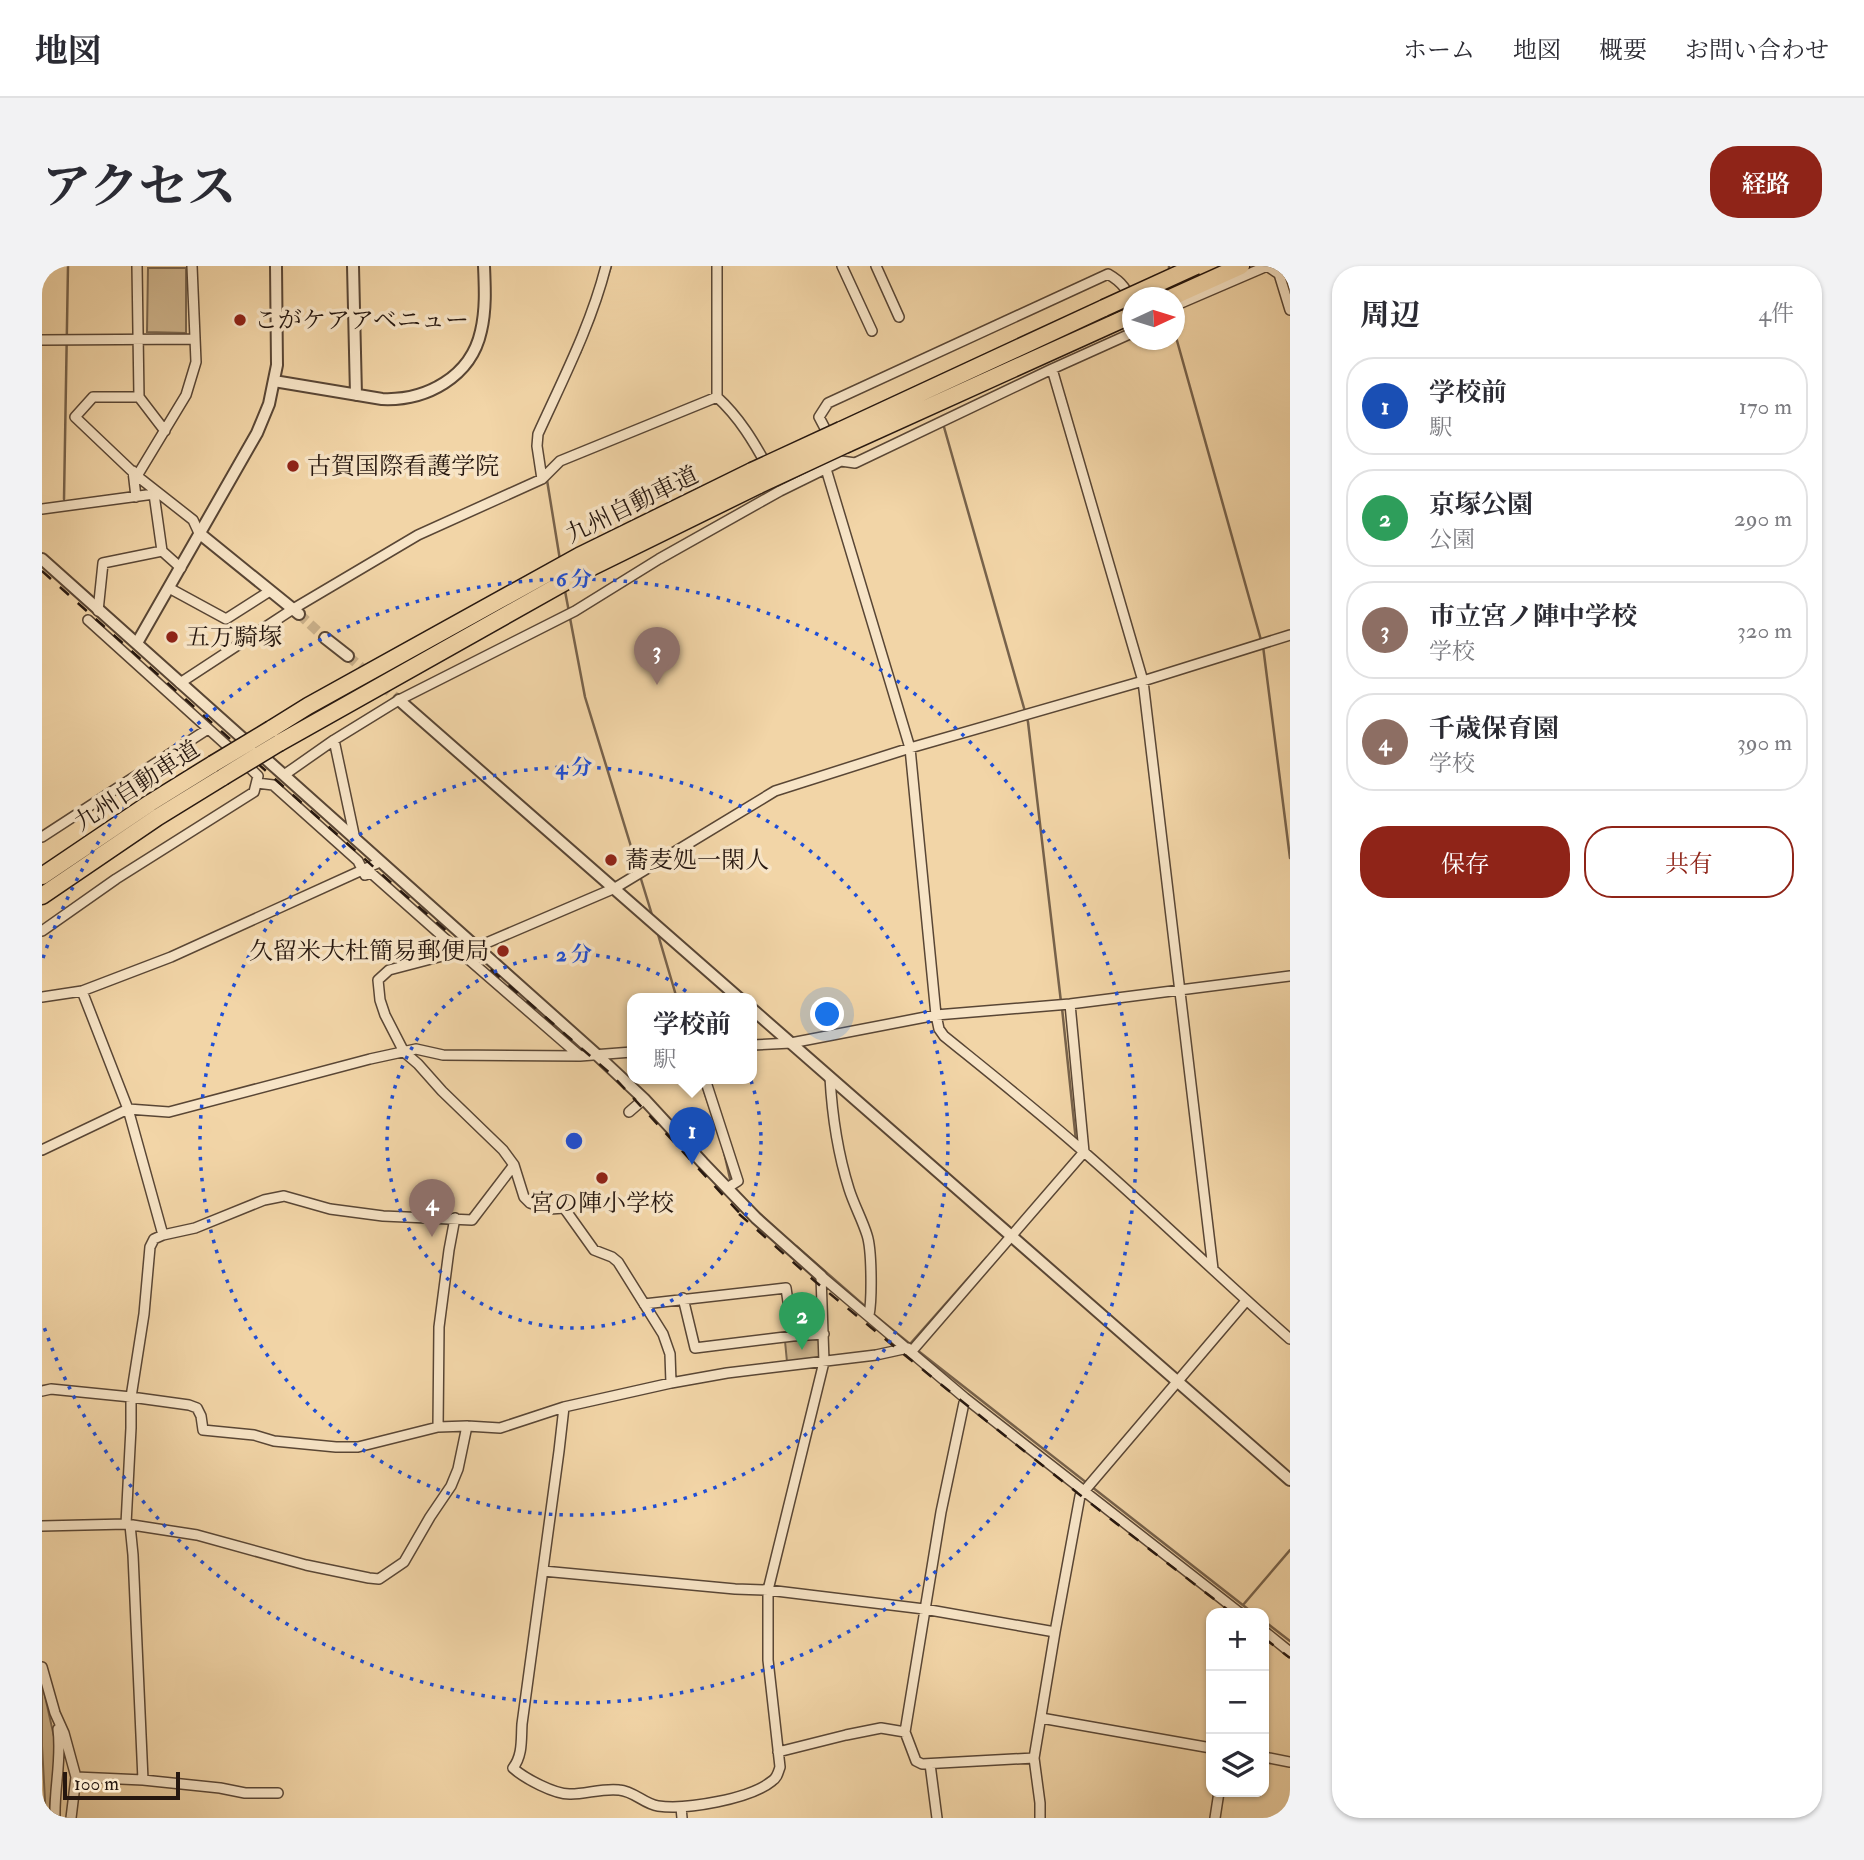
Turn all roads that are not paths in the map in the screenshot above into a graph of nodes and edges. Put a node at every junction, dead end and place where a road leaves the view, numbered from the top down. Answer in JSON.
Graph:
{"nodes":[{"id":1,"x":137,"y":266,"type":"edge"},
{"id":2,"x":192,"y":266,"type":"edge"},
{"id":3,"x":275,"y":266,"type":"edge"},
{"id":4,"x":353,"y":266,"type":"edge"},
{"id":5,"x":484,"y":266,"type":"edge"},
{"id":6,"x":606,"y":266,"type":"edge"},
{"id":7,"x":717,"y":266,"type":"edge"},
{"id":8,"x":842,"y":266,"type":"edge"},
{"id":9,"x":876,"y":266,"type":"edge"},
{"id":10,"x":1196,"y":266,"type":"edge"},
{"id":11,"x":1241,"y":266,"type":"edge"},
{"id":12,"x":1267,"y":266,"type":"edge"},
{"id":13,"x":1290,"y":271,"type":"edge"},
{"id":14,"x":1279,"y":274,"type":"junction"},
{"id":15,"x":1124,"y":287,"type":"edge"},
{"id":16,"x":1185,"y":291,"type":"edge"},
{"id":17,"x":1185,"y":301,"type":"edge"},
{"id":18,"x":1290,"y":310,"type":"edge"},
{"id":19,"x":899,"y":317,"type":"dead end"},
{"id":20,"x":1122,"y":320,"type":"edge"},
{"id":21,"x":872,"y":331,"type":"dead end"},
{"id":22,"x":1122,"y":338,"type":"edge"},
{"id":23,"x":138,"y":339,"type":"junction"},
{"id":24,"x":195,"y":339,"type":"junction"},
{"id":25,"x":42,"y":340,"type":"edge"},
{"id":26,"x":1052,"y":369,"type":"junction"},
{"id":27,"x":274,"y":381,"type":"junction"},
{"id":28,"x":356,"y":395,"type":"junction"},
{"id":29,"x":139,"y":397,"type":"junction"},
{"id":30,"x":718,"y":397,"type":"junction"},
{"id":31,"x":165,"y":431,"type":"junction"},
{"id":32,"x":844,"y":437,"type":"junction"},
{"id":33,"x":841,"y":461,"type":"junction"},
{"id":34,"x":826,"y":469,"type":"junction"},
{"id":35,"x":135,"y":473,"type":"junction"},
{"id":36,"x":756,"y":478,"type":"junction"},
{"id":37,"x":542,"y":479,"type":"junction"},
{"id":38,"x":780,"y":491,"type":"junction"},
{"id":39,"x":157,"y":494,"type":"junction"},
{"id":40,"x":136,"y":497,"type":"junction"},
{"id":41,"x":42,"y":509,"type":"edge"},
{"id":42,"x":200,"y":533,"type":"junction"},
{"id":43,"x":162,"y":551,"type":"junction"},
{"id":44,"x":42,"y":559,"type":"edge"},
{"id":45,"x":181,"y":568,"type":"junction"},
{"id":46,"x":169,"y":588,"type":"junction"},
{"id":47,"x":270,"y":591,"type":"junction"},
{"id":48,"x":98,"y":611,"type":"junction"},
{"id":49,"x":296,"y":612,"type":"junction"},
{"id":50,"x":88,"y":620,"type":"dead end"},
{"id":51,"x":1290,"y":635,"type":"edge"},
{"id":52,"x":325,"y":638,"type":"tunnel mouth"},
{"id":53,"x":137,"y":643,"type":"junction"},
{"id":54,"x":348,"y":656,"type":"tunnel mouth"},
{"id":55,"x":1143,"y":681,"type":"junction"},
{"id":56,"x":180,"y":683,"type":"junction"},
{"id":57,"x":399,"y":699,"type":"junction"},
{"id":58,"x":208,"y":729,"type":"junction"},
{"id":59,"x":334,"y":740,"type":"junction"},
{"id":60,"x":910,"y":748,"type":"junction"},
{"id":61,"x":218,"y":770,"type":"junction"},
{"id":62,"x":284,"y":775,"type":"junction"},
{"id":63,"x":257,"y":783,"type":"junction"},
{"id":64,"x":42,"y":837,"type":"edge"},
{"id":65,"x":355,"y":839,"type":"junction"},
{"id":66,"x":380,"y":862,"type":"junction"},
{"id":67,"x":362,"y":870,"type":"junction"},
{"id":68,"x":42,"y":876,"type":"edge"},
{"id":69,"x":615,"y":888,"type":"junction"},
{"id":70,"x":42,"y":896,"type":"edge"},
{"id":71,"x":42,"y":931,"type":"edge"},
{"id":72,"x":477,"y":947,"type":"junction"},
{"id":73,"x":459,"y":951,"type":"junction"},
{"id":74,"x":1290,"y":976,"type":"edge"},
{"id":75,"x":82,"y":991,"type":"junction"},
{"id":76,"x":1181,"y":991,"type":"junction"},
{"id":77,"x":733,"y":993,"type":"edge"},
{"id":78,"x":42,"y":997,"type":"edge"},
{"id":79,"x":1070,"y":1004,"type":"junction"},
{"id":80,"x":757,"y":1014,"type":"edge"},
{"id":81,"x":936,"y":1015,"type":"junction"},
{"id":82,"x":791,"y":1043,"type":"junction"},
{"id":83,"x":757,"y":1045,"type":"edge"},
{"id":84,"x":404,"y":1052,"type":"junction"},
{"id":85,"x":627,"y":1052,"type":"edge"},
{"id":86,"x":596,"y":1054,"type":"junction"},
{"id":87,"x":580,"y":1056,"type":"junction"},
{"id":88,"x":830,"y":1077,"type":"junction"},
{"id":89,"x":627,"y":1083,"type":"edge"},
{"id":90,"x":628,"y":1084,"type":"edge"},
{"id":91,"x":707,"y":1084,"type":"edge"},
{"id":92,"x":644,"y":1099,"type":"junction"},
{"id":93,"x":128,"y":1109,"type":"junction"},
{"id":94,"x":629,"y":1112,"type":"dead end"},
{"id":95,"x":42,"y":1150,"type":"edge"},
{"id":96,"x":1084,"y":1152,"type":"junction"},
{"id":97,"x":514,"y":1165,"type":"junction"},
{"id":98,"x":727,"y":1188,"type":"junction"},
{"id":99,"x":455,"y":1218,"type":"junction"},
{"id":100,"x":163,"y":1234,"type":"junction"},
{"id":101,"x":1012,"y":1236,"type":"junction"},
{"id":102,"x":1213,"y":1269,"type":"junction"},
{"id":103,"x":821,"y":1276,"type":"junction"},
{"id":104,"x":683,"y":1298,"type":"junction"},
{"id":105,"x":1246,"y":1301,"type":"junction"},
{"id":106,"x":644,"y":1304,"type":"junction"},
{"id":107,"x":869,"y":1315,"type":"junction"},
{"id":108,"x":824,"y":1334,"type":"junction"},
{"id":109,"x":793,"y":1336,"type":"junction"},
{"id":110,"x":1290,"y":1339,"type":"edge"},
{"id":111,"x":909,"y":1350,"type":"junction"},
{"id":112,"x":824,"y":1362,"type":"junction"},
{"id":113,"x":1178,"y":1382,"type":"junction"},
{"id":114,"x":671,"y":1383,"type":"junction"},
{"id":115,"x":42,"y":1391,"type":"edge"},
{"id":116,"x":131,"y":1396,"type":"junction"},
{"id":117,"x":965,"y":1398,"type":"junction"},
{"id":118,"x":564,"y":1407,"type":"junction"},
{"id":119,"x":467,"y":1426,"type":"junction"},
{"id":120,"x":438,"y":1427,"type":"junction"},
{"id":121,"x":1290,"y":1480,"type":"edge"},
{"id":122,"x":1083,"y":1492,"type":"junction"},
{"id":123,"x":128,"y":1525,"type":"junction"},
{"id":124,"x":42,"y":1526,"type":"edge"},
{"id":125,"x":543,"y":1571,"type":"junction"},
{"id":126,"x":768,"y":1590,"type":"junction"},
{"id":127,"x":1234,"y":1608,"type":"edge"},
{"id":128,"x":924,"y":1609,"type":"junction"},
{"id":129,"x":1055,"y":1632,"type":"junction"},
{"id":130,"x":1269,"y":1635,"type":"edge"},
{"id":131,"x":1290,"y":1652,"type":"edge"},
{"id":132,"x":42,"y":1667,"type":"edge"},
{"id":133,"x":55,"y":1713,"type":"junction"},
{"id":134,"x":1041,"y":1718,"type":"junction"},
{"id":135,"x":905,"y":1732,"type":"junction"},
{"id":136,"x":1206,"y":1747,"type":"edge"},
{"id":137,"x":778,"y":1752,"type":"junction"},
{"id":138,"x":1034,"y":1758,"type":"junction"},
{"id":139,"x":1269,"y":1759,"type":"edge"},
{"id":140,"x":1290,"y":1762,"type":"edge"},
{"id":141,"x":930,"y":1764,"type":"junction"},
{"id":142,"x":76,"y":1777,"type":"junction"},
{"id":143,"x":143,"y":1780,"type":"junction"},
{"id":144,"x":278,"y":1793,"type":"dead end"},
{"id":145,"x":1218,"y":1797,"type":"edge"},
{"id":146,"x":681,"y":1807,"type":"junction"},
{"id":147,"x":55,"y":1818,"type":"edge"},
{"id":148,"x":71,"y":1818,"type":"edge"},
{"id":149,"x":682,"y":1818,"type":"edge"},
{"id":150,"x":937,"y":1818,"type":"edge"},
{"id":151,"x":1040,"y":1818,"type":"edge"},
{"id":152,"x":1215,"y":1818,"type":"edge"}],
"edges":[{"from":1,"to":23,"type":"street"},
{"from":2,"to":24,"type":"street"},
{"from":3,"to":27,"type":"street"},
{"from":4,"to":28,"type":"street"},
{"from":5,"to":28,"type":"street"},
{"from":6,"to":37,"type":"street"},
{"from":7,"to":30,"type":"street"},
{"from":8,"to":21,"type":"street"},
{"from":9,"to":19,"type":"street"},
{"from":10,"to":32,"type":"highway","name":"九州自動車道","bridge":true},
{"from":11,"to":16,"type":"highway"},
{"from":12,"to":14,"type":"street"},
{"from":12,"to":17,"type":"street"},
{"from":13,"to":14,"type":"street"},
{"from":14,"to":18,"type":"street"},
{"from":15,"to":33,"type":"street"},
{"from":20,"to":32,"type":"highway","name":"九州自動車道"},
{"from":22,"to":26,"type":"street"},
{"from":23,"to":24,"type":"street"},
{"from":23,"to":25,"type":"street"},
{"from":23,"to":29,"type":"street"},
{"from":24,"to":31,"type":"street"},
{"from":26,"to":33,"type":"street"},
{"from":26,"to":55,"type":"street"},
{"from":27,"to":28,"type":"street"},
{"from":27,"to":42,"type":"street"},
{"from":29,"to":31,"type":"street"},
{"from":29,"to":35,"type":"street"},
{"from":30,"to":37,"type":"street"},
{"from":30,"to":38,"type":"street"},
{"from":31,"to":35,"type":"street"},
{"from":32,"to":36,"type":"highway","name":"九州自動車道","bridge":true},
{"from":33,"to":34,"type":"street"},
{"from":34,"to":38,"type":"street"},
{"from":34,"to":60,"type":"street"},
{"from":35,"to":39,"type":"street"},
{"from":35,"to":40,"type":"street"},
{"from":36,"to":61,"type":"highway","name":"九州自動車道","bridge":true},
{"from":36,"to":61,"type":"highway","name":"九州自動車道","bridge":true},
{"from":37,"to":49,"type":"street"},
{"from":38,"to":57,"type":"street"},
{"from":39,"to":40,"type":"street"},
{"from":39,"to":42,"type":"street"},
{"from":39,"to":43,"type":"street"},
{"from":40,"to":41,"type":"street"},
{"from":42,"to":45,"type":"street"},
{"from":42,"to":47,"type":"street"},
{"from":43,"to":45,"type":"street"},
{"from":43,"to":48,"type":"street"},
{"from":44,"to":48,"type":"street"},
{"from":45,"to":46,"type":"street"},
{"from":46,"to":47,"type":"street"},
{"from":46,"to":53,"type":"street"},
{"from":47,"to":49,"type":"street"},
{"from":48,"to":53,"type":"street"},
{"from":49,"to":56,"type":"street"},
{"from":50,"to":58,"type":"street"},
{"from":51,"to":55,"type":"street"},
{"from":52,"to":54,"type":"street"},
{"from":53,"to":56,"type":"street"},
{"from":55,"to":60,"type":"street"},
{"from":55,"to":76,"type":"street"},
{"from":56,"to":62,"type":"street"},
{"from":57,"to":59,"type":"street"},
{"from":57,"to":69,"type":"street"},
{"from":58,"to":63,"type":"street"},
{"from":58,"to":64,"type":"street"},
{"from":59,"to":62,"type":"street"},
{"from":59,"to":65,"type":"street"},
{"from":60,"to":69,"type":"street"},
{"from":60,"to":81,"type":"street"},
{"from":61,"to":68,"type":"highway","name":"九州自動車道"},
{"from":61,"to":70,"type":"highway","name":"九州自動車道"},
{"from":62,"to":65,"type":"street"},
{"from":63,"to":67,"type":"street"},
{"from":63,"to":71,"type":"street"},
{"from":65,"to":66,"type":"street"},
{"from":66,"to":67,"type":"street"},
{"from":66,"to":72,"type":"street"},
{"from":67,"to":73,"type":"street"},
{"from":67,"to":75,"type":"street"},
{"from":69,"to":72,"type":"street"},
{"from":69,"to":77,"type":"street"},
{"from":72,"to":73,"type":"street"},
{"from":72,"to":86,"type":"street"},
{"from":73,"to":84,"type":"street"},
{"from":73,"to":87,"type":"street"},
{"from":74,"to":76,"type":"street"},
{"from":75,"to":78,"type":"street"},
{"from":75,"to":93,"type":"street"},
{"from":76,"to":79,"type":"street"},
{"from":76,"to":102,"type":"street"},
{"from":79,"to":81,"type":"street"},
{"from":79,"to":96,"type":"street"},
{"from":80,"to":82,"type":"street"},
{"from":81,"to":82,"type":"street"},
{"from":81,"to":96,"type":"street"},
{"from":82,"to":83,"type":"street"},
{"from":82,"to":88,"type":"street"},
{"from":84,"to":87,"type":"street"},
{"from":84,"to":93,"type":"street"},
{"from":84,"to":97,"type":"street"},
{"from":85,"to":86,"type":"street"},
{"from":86,"to":87,"type":"street"},
{"from":86,"to":89,"type":"street"},
{"from":88,"to":101,"type":"street"},
{"from":88,"to":107,"type":"street"},
{"from":90,"to":92,"type":"street"},
{"from":91,"to":98,"type":"street"},
{"from":92,"to":94,"type":"street"},
{"from":92,"to":98,"type":"street"},
{"from":93,"to":95,"type":"street"},
{"from":93,"to":100,"type":"street"},
{"from":96,"to":101,"type":"street"},
{"from":96,"to":102,"type":"street"},
{"from":97,"to":99,"type":"street"},
{"from":97,"to":106,"type":"street"},
{"from":98,"to":103,"type":"street"},
{"from":99,"to":100,"type":"street"},
{"from":99,"to":120,"type":"street"},
{"from":100,"to":116,"type":"street"},
{"from":101,"to":111,"type":"street"},
{"from":101,"to":113,"type":"street"},
{"from":102,"to":105,"type":"street"},
{"from":103,"to":107,"type":"street"},
{"from":103,"to":108,"type":"street"},
{"from":104,"to":106,"type":"street"},
{"from":104,"to":109,"type":"street"},
{"from":104,"to":109,"type":"street"},
{"from":105,"to":110,"type":"street"},
{"from":105,"to":113,"type":"street"},
{"from":106,"to":114,"type":"street"},
{"from":107,"to":111,"type":"street"},
{"from":108,"to":109,"type":"street"},
{"from":108,"to":112,"type":"street"},
{"from":111,"to":112,"type":"street"},
{"from":111,"to":117,"type":"street"},
{"from":112,"to":114,"type":"street"},
{"from":112,"to":126,"type":"street"},
{"from":113,"to":121,"type":"street"},
{"from":113,"to":122,"type":"street"},
{"from":114,"to":118,"type":"street"},
{"from":115,"to":116,"type":"street"},
{"from":116,"to":120,"type":"street"},
{"from":116,"to":123,"type":"street"},
{"from":117,"to":122,"type":"street"},
{"from":117,"to":128,"type":"street"},
{"from":118,"to":119,"type":"street"},
{"from":118,"to":125,"type":"street"},
{"from":119,"to":120,"type":"street"},
{"from":119,"to":123,"type":"street"},
{"from":122,"to":127,"type":"street"},
{"from":122,"to":129,"type":"street"},
{"from":123,"to":124,"type":"street"},
{"from":123,"to":143,"type":"street"},
{"from":125,"to":126,"type":"street"},
{"from":125,"to":146,"type":"street"},
{"from":126,"to":128,"type":"street"},
{"from":126,"to":137,"type":"street"},
{"from":128,"to":129,"type":"street"},
{"from":128,"to":135,"type":"street"},
{"from":129,"to":134,"type":"street"},
{"from":130,"to":131,"type":"street"},
{"from":132,"to":133,"type":"street"},
{"from":133,"to":142,"type":"street"},
{"from":133,"to":147,"type":"street"},
{"from":134,"to":136,"type":"street"},
{"from":134,"to":138,"type":"street"},
{"from":135,"to":137,"type":"street"},
{"from":135,"to":141,"type":"street"},
{"from":137,"to":146,"type":"street"},
{"from":138,"to":141,"type":"street"},
{"from":138,"to":151,"type":"street"},
{"from":139,"to":140,"type":"street"},
{"from":141,"to":150,"type":"street"},
{"from":142,"to":143,"type":"street"},
{"from":142,"to":148,"type":"street"},
{"from":143,"to":144,"type":"street"},
{"from":145,"to":152,"type":"street"},
{"from":146,"to":149,"type":"street"}]}
